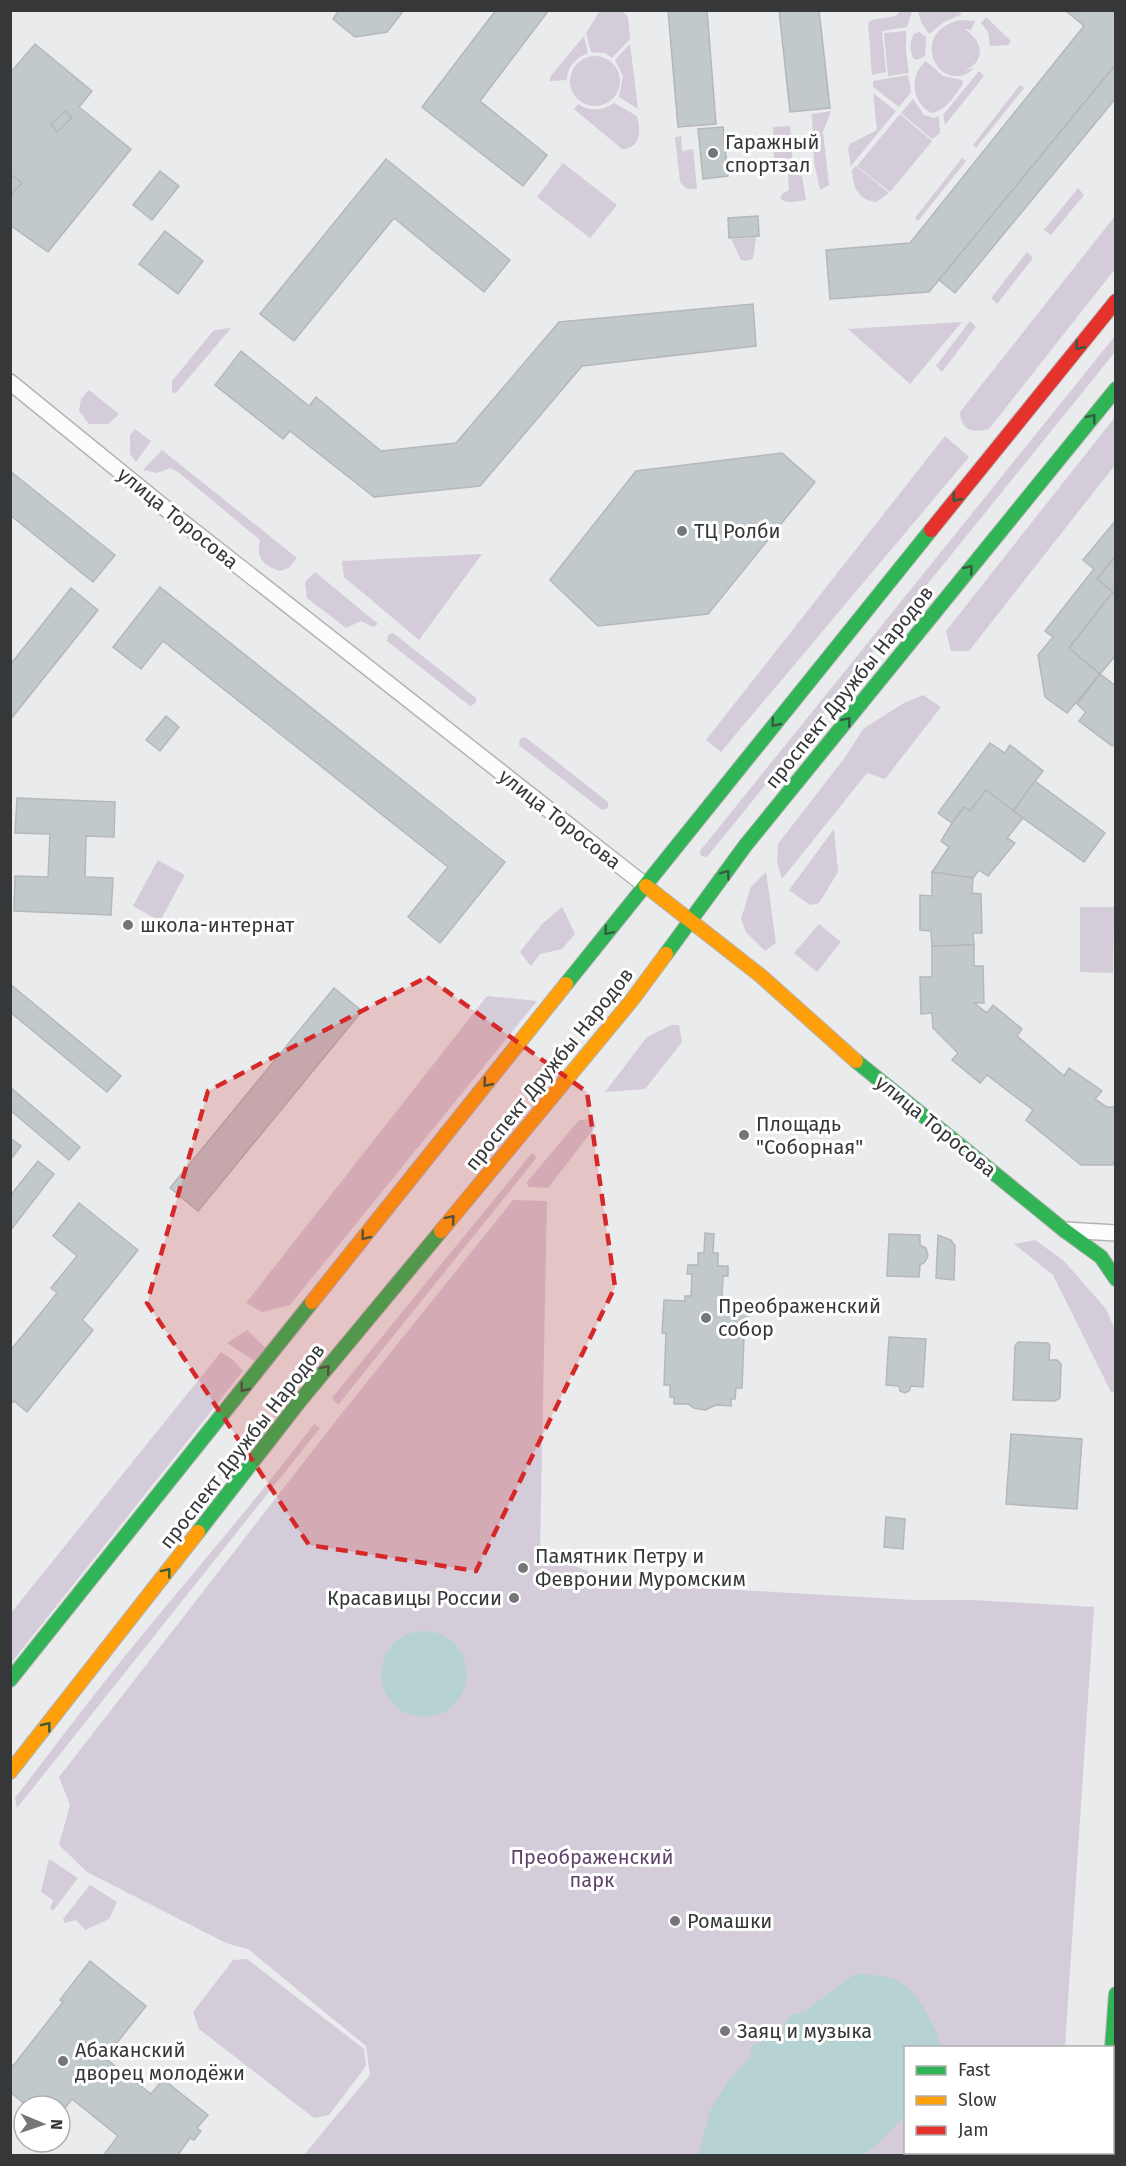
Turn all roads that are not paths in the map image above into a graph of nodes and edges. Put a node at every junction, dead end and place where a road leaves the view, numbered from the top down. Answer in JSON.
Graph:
{"nodes":[{"id":1,"x":1116,"y":301,"type":"edge"},
{"id":2,"x":10,"y":382,"type":"edge"},
{"id":3,"x":1116,"y":389,"type":"edge"},
{"id":4,"x":646,"y":886,"type":"junction"},
{"id":5,"x":691,"y":921,"type":"junction"},
{"id":6,"x":1064,"y":1230,"type":"junction"},
{"id":7,"x":1116,"y":1233,"type":"edge"},
{"id":8,"x":1116,"y":1240,"type":"edge"},
{"id":9,"x":1108,"y":1256,"type":"edge"},
{"id":10,"x":1116,"y":1279,"type":"edge"},
{"id":11,"x":10,"y":1680,"type":"edge"},
{"id":12,"x":10,"y":1772,"type":"edge"},
{"id":13,"x":1116,"y":1994,"type":"edge"},
{"id":14,"x":1112,"y":2046,"type":"edge"}],
"edges":[{"from":1,"to":4,"type":"main road","name":"проспект Дружбы Народов","one_way":true},
{"from":2,"to":4,"type":"street","name":"улица Торосова"},
{"from":5,"to":3,"type":"main road","name":"проспект Дружбы Народов","one_way":true},
{"from":4,"to":5,"type":"main road","name":"улица Торосова"},
{"from":4,"to":11,"type":"main road","name":"проспект Дружбы Народов","one_way":true},
{"from":5,"to":6,"type":"main road","name":"улица Торосова"},
{"from":12,"to":5,"type":"main road","name":"проспект Дружбы Народов","one_way":true},
{"from":6,"to":7,"type":"street"},
{"from":6,"to":9,"type":"main road","name":"улица Торосова"},
{"from":8,"to":9,"type":"street"},
{"from":9,"to":10,"type":"main road","name":"улица Торосова"},
{"from":13,"to":14,"type":"main road"}]}
